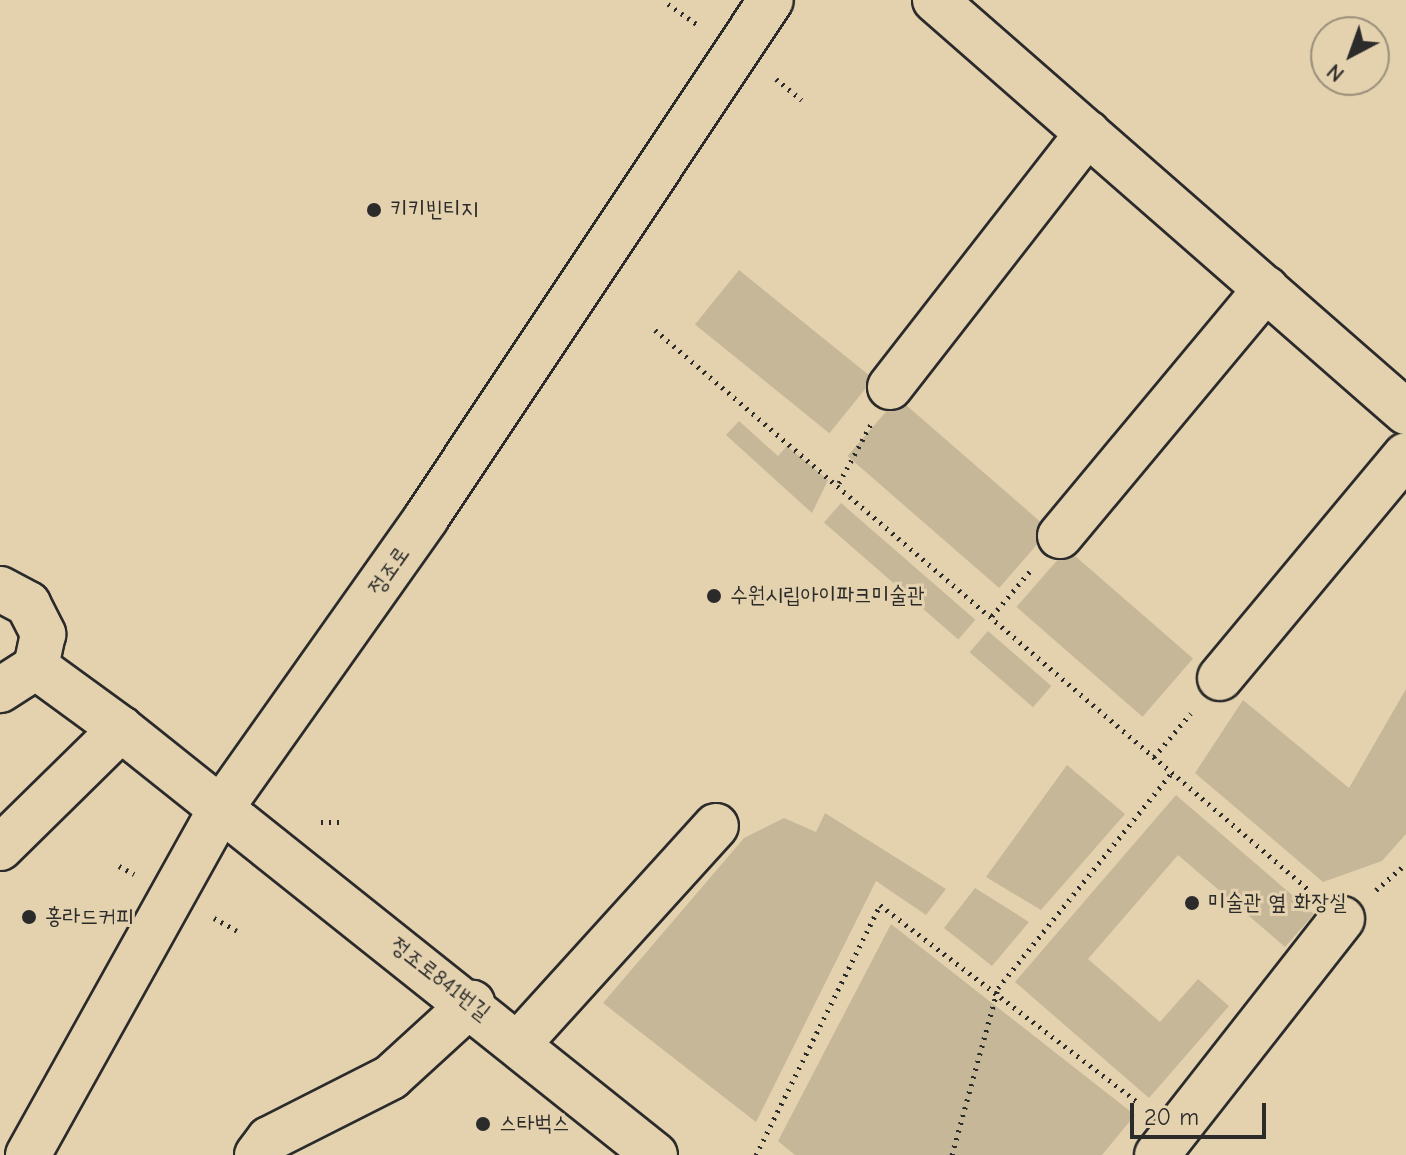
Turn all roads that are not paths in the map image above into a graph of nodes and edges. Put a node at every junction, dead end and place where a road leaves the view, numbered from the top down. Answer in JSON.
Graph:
{"nodes":[{"id":1,"x":771,"y":0,"type":"edge"},
{"id":2,"x":953,"y":6,"type":"edge"},
{"id":3,"x":1088,"y":133,"type":"junction"},
{"id":4,"x":1266,"y":289,"type":"junction"},
{"id":5,"x":890,"y":387,"type":"road end"},
{"id":6,"x":1406,"y":412,"type":"edge"},
{"id":7,"x":1406,"y":455,"type":"edge"},
{"id":8,"x":1060,"y":536,"type":"road end"},
{"id":9,"x":0,"y":589,"type":"edge"},
{"id":10,"x":1220,"y":678,"type":"road end"},
{"id":11,"x":18,"y":679,"type":"edge"},
{"id":12,"x":121,"y":729,"type":"junction"},
{"id":13,"x":221,"y":808,"type":"junction"},
{"id":14,"x":716,"y":826,"type":"dead end"},
{"id":15,"x":0,"y":848,"type":"edge"},
{"id":16,"x":1342,"y":919,"type":"road end"},
{"id":17,"x":472,"y":1003,"type":"junction"},
{"id":18,"x":519,"y":1043,"type":"junction"},
{"id":19,"x":1166,"y":1144,"type":"edge"},
{"id":20,"x":28,"y":1155,"type":"edge"},
{"id":21,"x":257,"y":1155,"type":"edge"},
{"id":22,"x":655,"y":1155,"type":"edge"}],
"edges":[{"from":1,"to":13,"type":"street","name":"정조로"},
{"from":2,"to":3,"type":"street"},
{"from":3,"to":4,"type":"street"},
{"from":3,"to":5,"type":"street"},
{"from":4,"to":6,"type":"street"},
{"from":4,"to":8,"type":"street"},
{"from":7,"to":10,"type":"street"},
{"from":9,"to":11,"type":"street"},
{"from":11,"to":12,"type":"street","name":"정조로841번길"},
{"from":12,"to":13,"type":"street","name":"정조로841번길"},
{"from":12,"to":15,"type":"street"},
{"from":13,"to":17,"type":"street","name":"정조로841번길"},
{"from":13,"to":20,"type":"street","name":"정조로"},
{"from":14,"to":18,"type":"street"},
{"from":16,"to":19,"type":"street"},
{"from":17,"to":18,"type":"street","name":"정조로841번길"},
{"from":17,"to":21,"type":"street"},
{"from":18,"to":22,"type":"street","name":"정조로841번길"}]}
